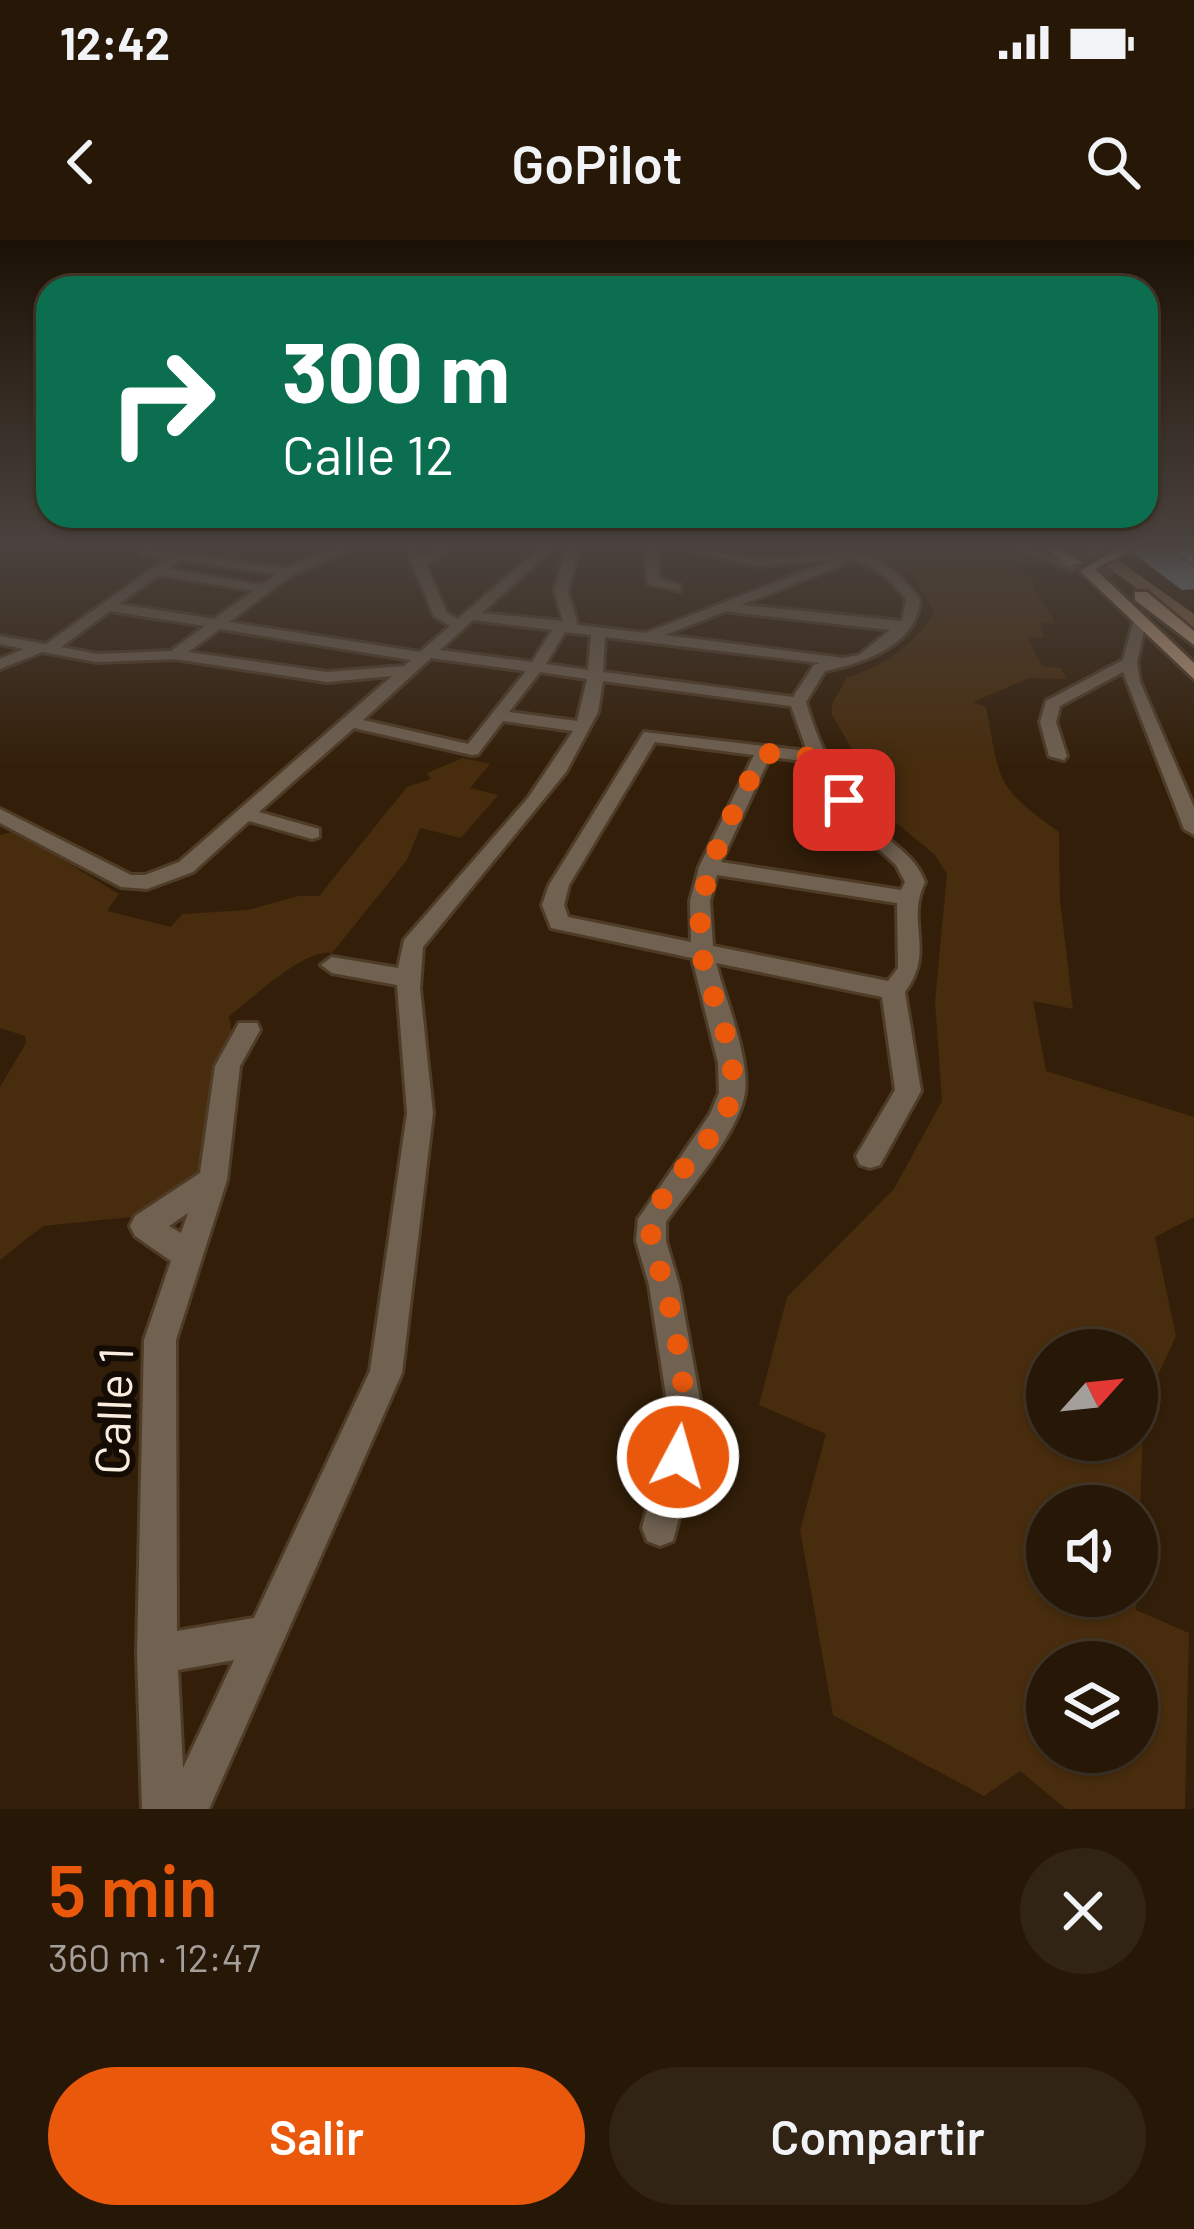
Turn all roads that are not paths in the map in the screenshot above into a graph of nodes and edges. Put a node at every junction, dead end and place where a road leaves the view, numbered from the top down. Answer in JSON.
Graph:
{"nodes":[{"id":1,"x":84,"y":621,"type":"edge"},
{"id":2,"x":193,"y":621,"type":"edge"},
{"id":3,"x":219,"y":621,"type":"edge"},
{"id":4,"x":464,"y":621,"type":"edge"},
{"id":5,"x":490,"y":621,"type":"edge"},
{"id":6,"x":565,"y":621,"type":"edge"},
{"id":7,"x":686,"y":621,"type":"edge"},
{"id":8,"x":849,"y":621,"type":"edge"},
{"id":9,"x":908,"y":621,"type":"edge"},
{"id":10,"x":1139,"y":621,"type":"edge"},
{"id":11,"x":1143,"y":621,"type":"edge"},
{"id":12,"x":1162,"y":621,"type":"edge"},
{"id":13,"x":214,"y":625,"type":"junction"},
{"id":14,"x":566,"y":625,"type":"junction"},
{"id":15,"x":901,"y":627,"type":"junction"},
{"id":16,"x":599,"y":630,"type":"junction"},
{"id":17,"x":648,"y":637,"type":"junction"},
{"id":18,"x":1136,"y":639,"type":"junction"},
{"id":19,"x":0,"y":640,"type":"edge"},
{"id":20,"x":1160,"y":641,"type":"junction"},
{"id":21,"x":45,"y":648,"type":"junction"},
{"id":22,"x":1194,"y":650,"type":"edge"},
{"id":23,"x":176,"y":655,"type":"junction"},
{"id":24,"x":424,"y":655,"type":"junction"},
{"id":25,"x":841,"y":661,"type":"junction"},
{"id":26,"x":1130,"y":662,"type":"junction"},
{"id":27,"x":0,"y":664,"type":"edge"},
{"id":28,"x":537,"y":665,"type":"junction"},
{"id":29,"x":404,"y":671,"type":"junction"},
{"id":30,"x":1194,"y":673,"type":"edge"},
{"id":31,"x":597,"y":675,"type":"junction"},
{"id":32,"x":798,"y":702,"type":"junction"},
{"id":33,"x":500,"y":716,"type":"junction"},
{"id":34,"x":351,"y":722,"type":"junction"},
{"id":35,"x":584,"y":727,"type":"junction"},
{"id":36,"x":763,"y":753,"type":"junction"},
{"id":37,"x":1058,"y":756,"type":"dead end"},
{"id":38,"x":820,"y":758,"type":"junction"},
{"id":39,"x":0,"y":815,"type":"edge"},
{"id":40,"x":247,"y":815,"type":"junction"},
{"id":41,"x":1194,"y":829,"type":"edge"},
{"id":42,"x":312,"y":833,"type":"dead end"},
{"id":43,"x":709,"y":867,"type":"junction"},
{"id":44,"x":907,"y":898,"type":"junction"},
{"id":45,"x":702,"y":954,"type":"junction"},
{"id":46,"x":332,"y":965,"type":"dead end"},
{"id":47,"x":406,"y":978,"type":"junction"},
{"id":48,"x":892,"y":991,"type":"junction"},
{"id":49,"x":248,"y":1030,"type":"dead end"},
{"id":50,"x":870,"y":1156,"type":"dead end"},
{"id":51,"x":213,"y":1180,"type":"junction"},
{"id":52,"x":189,"y":1256,"type":"junction"},
{"id":53,"x":660,"y":1528,"type":"dead end"},
{"id":54,"x":268,"y":1635,"type":"junction"},
{"id":55,"x":157,"y":1654,"type":"junction"},
{"id":56,"x":164,"y":1809,"type":"edge"},
{"id":57,"x":187,"y":1809,"type":"edge"}],
"edges":[{"from":1,"to":21,"type":"street"},
{"from":2,"to":13,"type":"street"},
{"from":3,"to":13,"type":"street"},
{"from":4,"to":24,"type":"street"},
{"from":5,"to":14,"type":"street"},
{"from":6,"to":14,"type":"street"},
{"from":7,"to":17,"type":"street"},
{"from":8,"to":15,"type":"street"},
{"from":9,"to":15,"type":"street"},
{"from":10,"to":18,"type":"street"},
{"from":11,"to":20,"type":"main road"},
{"from":12,"to":22,"type":"main road"},
{"from":13,"to":23,"type":"street"},
{"from":13,"to":24,"type":"street"},
{"from":14,"to":16,"type":"street"},
{"from":14,"to":28,"type":"street"},
{"from":15,"to":25,"type":"street"},
{"from":16,"to":17,"type":"street"},
{"from":16,"to":31,"type":"street"},
{"from":17,"to":25,"type":"street"},
{"from":18,"to":20,"type":"main road"},
{"from":18,"to":26,"type":"street"},
{"from":19,"to":21,"type":"street"},
{"from":20,"to":30,"type":"main road"},
{"from":21,"to":23,"type":"street"},
{"from":21,"to":27,"type":"street"},
{"from":23,"to":29,"type":"street"},
{"from":24,"to":28,"type":"street"},
{"from":24,"to":29,"type":"street"},
{"from":25,"to":32,"type":"street"},
{"from":26,"to":37,"type":"street"},
{"from":26,"to":41,"type":"street"},
{"from":28,"to":31,"type":"street"},
{"from":28,"to":33,"type":"street"},
{"from":29,"to":34,"type":"street"},
{"from":31,"to":32,"type":"street"},
{"from":31,"to":35,"type":"street"},
{"from":32,"to":38,"type":"street"},
{"from":33,"to":34,"type":"street"},
{"from":33,"to":35,"type":"street"},
{"from":34,"to":40,"type":"street"},
{"from":35,"to":47,"type":"street"},
{"from":36,"to":38,"type":"street"},
{"from":36,"to":43,"type":"street"},
{"from":36,"to":45,"type":"street"},
{"from":38,"to":44,"type":"street"},
{"from":39,"to":40,"type":"street"},
{"from":40,"to":42,"type":"street"},
{"from":43,"to":44,"type":"street"},
{"from":43,"to":45,"type":"street"},
{"from":44,"to":48,"type":"street"},
{"from":45,"to":48,"type":"street"},
{"from":45,"to":53,"type":"street"},
{"from":46,"to":47,"type":"street"},
{"from":47,"to":54,"type":"street"},
{"from":48,"to":50,"type":"street"},
{"from":49,"to":51,"type":"street","name":"Calle 1"},
{"from":51,"to":52,"type":"street","name":"Calle 1"},
{"from":51,"to":52,"type":"street"},
{"from":52,"to":55,"type":"street","name":"Calle 1"},
{"from":54,"to":55,"type":"street"},
{"from":54,"to":57,"type":"street"},
{"from":55,"to":56,"type":"street","name":"Calle 1"}]}
